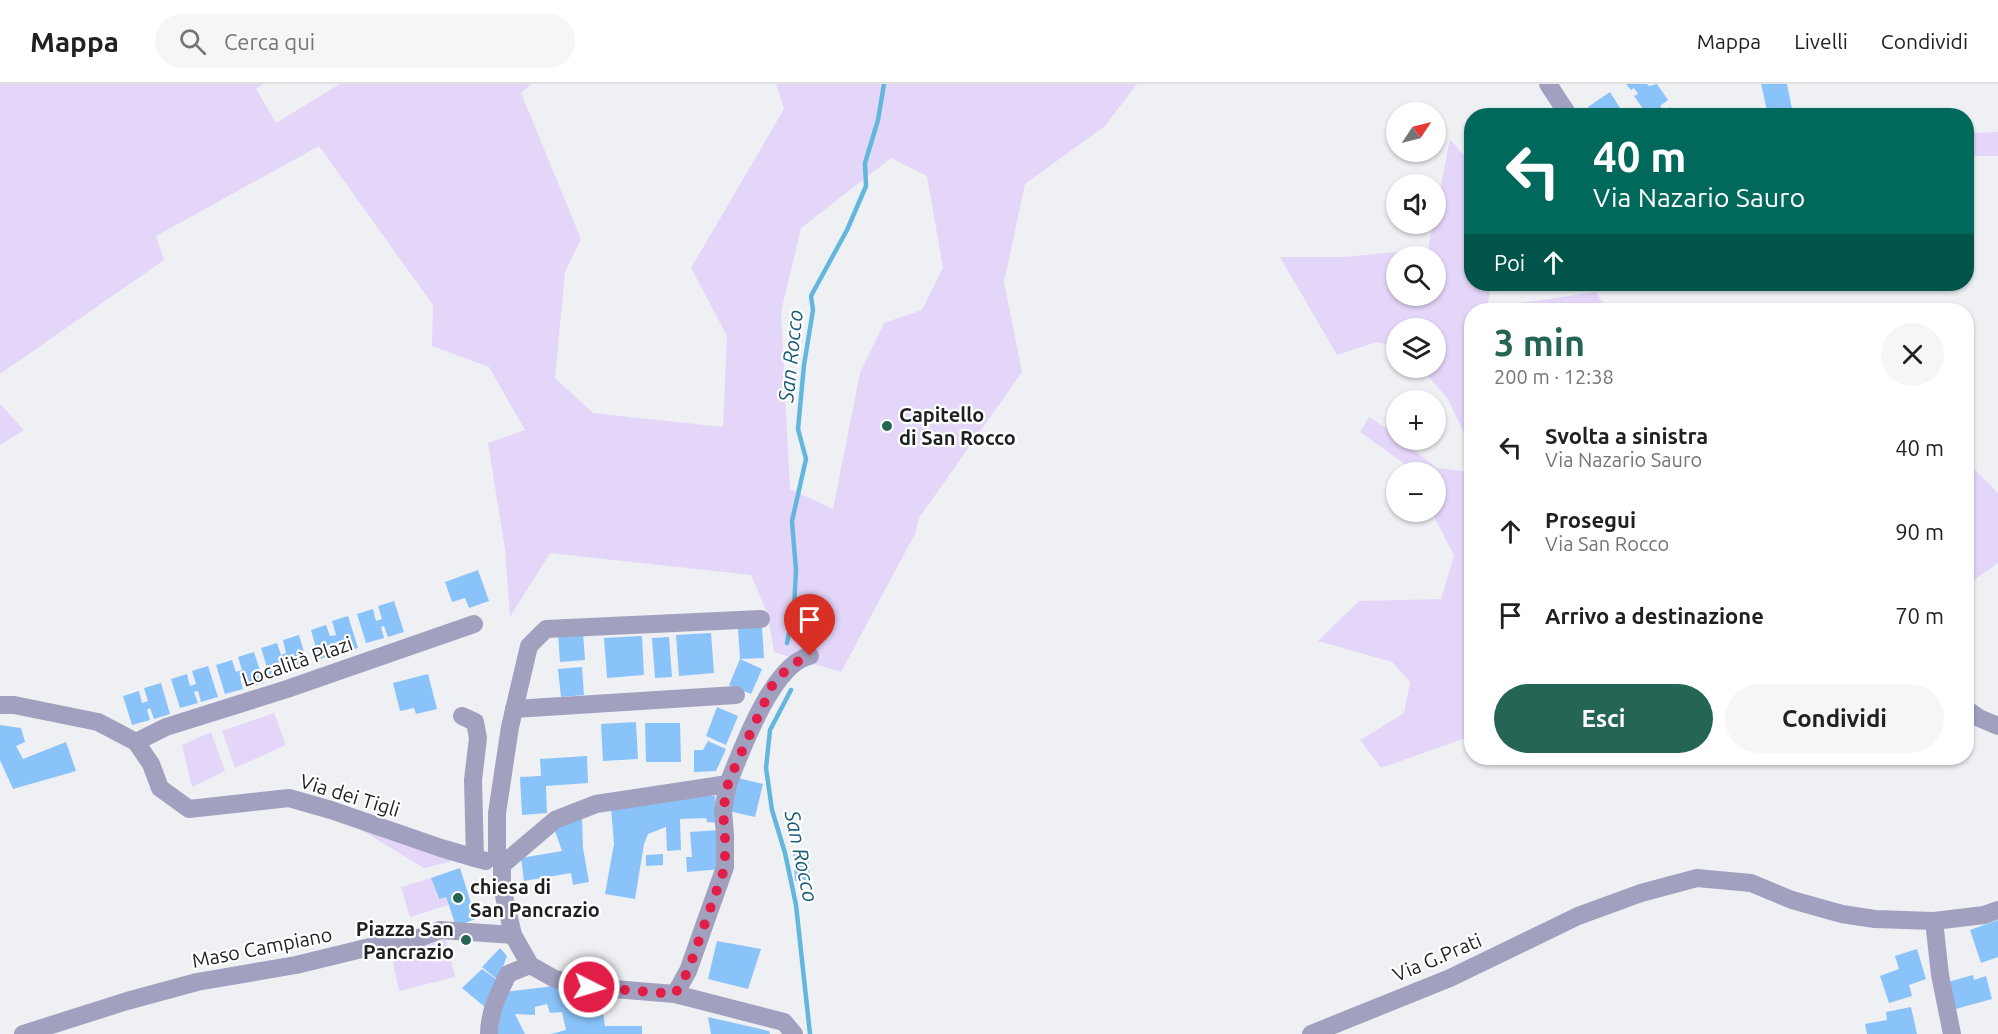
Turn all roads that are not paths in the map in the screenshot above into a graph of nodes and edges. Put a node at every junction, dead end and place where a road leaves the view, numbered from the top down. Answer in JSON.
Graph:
{"nodes":[{"id":1,"x":1548,"y":84,"type":"edge"},
{"id":2,"x":1564,"y":108,"type":"edge"},
{"id":3,"x":761,"y":619,"type":"dead end"},
{"id":4,"x":474,"y":624,"type":"dead end"},
{"id":5,"x":810,"y":656,"type":"dead end"},
{"id":6,"x":736,"y":695,"type":"dead end"},
{"id":7,"x":0,"y":705,"type":"edge"},
{"id":8,"x":514,"y":709,"type":"junction"},
{"id":9,"x":1974,"y":715,"type":"edge"},
{"id":10,"x":462,"y":716,"type":"dead end"},
{"id":11,"x":1998,"y":726,"type":"edge"},
{"id":12,"x":136,"y":742,"type":"junction"},
{"id":13,"x":728,"y":784,"type":"junction"},
{"id":14,"x":475,"y":858,"type":"junction"},
{"id":15,"x":502,"y":865,"type":"junction"},
{"id":16,"x":1998,"y":910,"type":"edge"},
{"id":17,"x":1934,"y":921,"type":"junction"},
{"id":18,"x":513,"y":935,"type":"junction"},
{"id":19,"x":530,"y":964,"type":"junction"},
{"id":20,"x":675,"y":994,"type":"junction"},
{"id":21,"x":23,"y":1034,"type":"edge"},
{"id":22,"x":489,"y":1034,"type":"edge"},
{"id":23,"x":794,"y":1034,"type":"edge"},
{"id":24,"x":1311,"y":1034,"type":"edge"},
{"id":25,"x":1952,"y":1034,"type":"edge"}],
"edges":[{"from":1,"to":2,"type":"street"},
{"from":3,"to":8,"type":"street"},
{"from":4,"to":12,"type":"street","name":"Località Plazi"},
{"from":5,"to":13,"type":"street"},
{"from":6,"to":8,"type":"street"},
{"from":7,"to":12,"type":"street"},
{"from":8,"to":15,"type":"street"},
{"from":9,"to":11,"type":"street"},
{"from":10,"to":14,"type":"street"},
{"from":12,"to":14,"type":"street","name":"Via dei Tigli"},
{"from":13,"to":15,"type":"street"},
{"from":13,"to":20,"type":"street"},
{"from":14,"to":15,"type":"street","name":"Via dei Tigli"},
{"from":15,"to":18,"type":"street"},
{"from":16,"to":17,"type":"street","name":"Via G.Prati"},
{"from":17,"to":24,"type":"street","name":"Via G.Prati"},
{"from":17,"to":25,"type":"street"},
{"from":18,"to":19,"type":"street"},
{"from":18,"to":21,"type":"street","name":"Maso Campiano"},
{"from":19,"to":20,"type":"street"},
{"from":19,"to":22,"type":"street"},
{"from":20,"to":23,"type":"street"}]}
